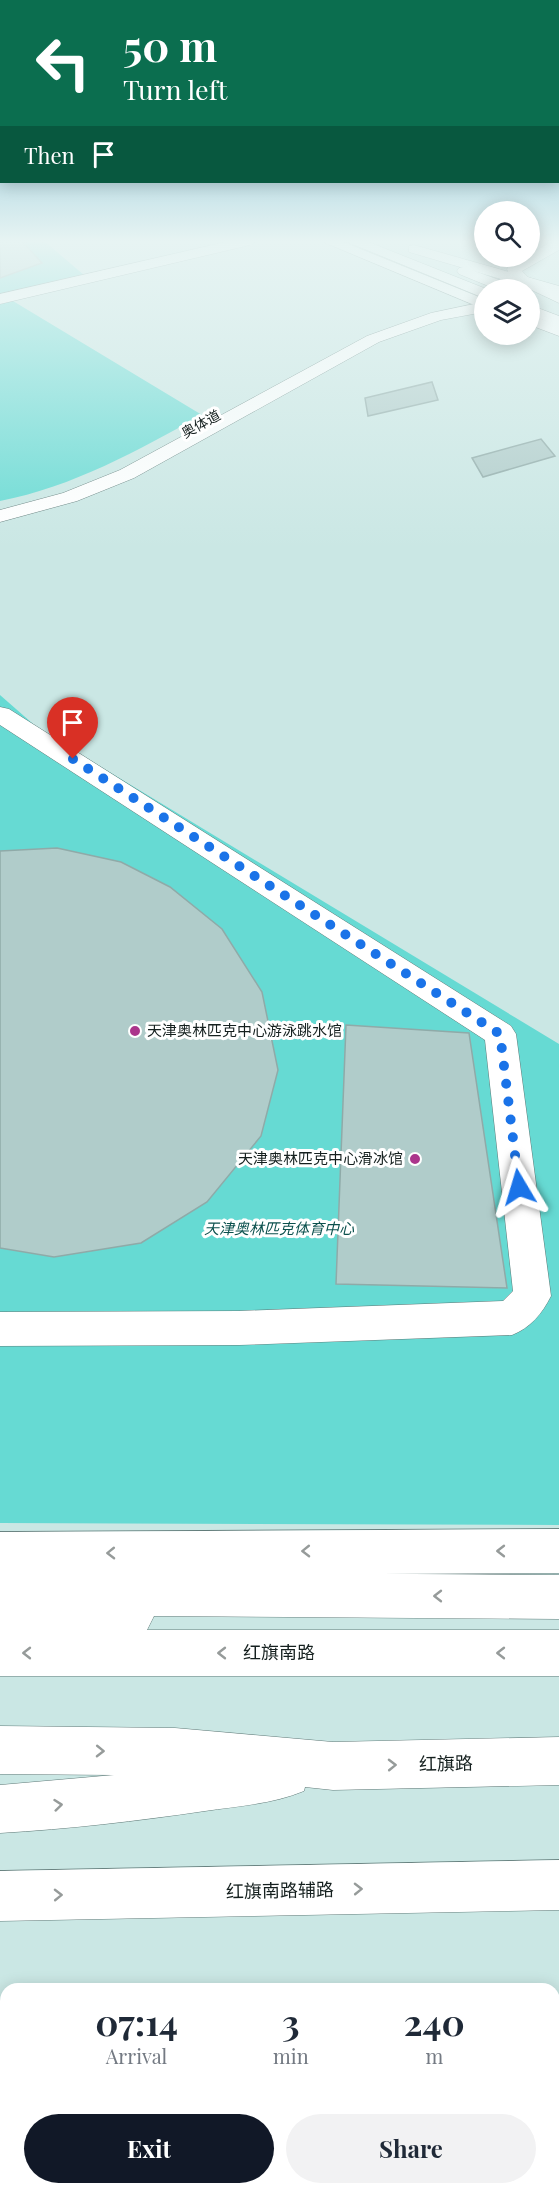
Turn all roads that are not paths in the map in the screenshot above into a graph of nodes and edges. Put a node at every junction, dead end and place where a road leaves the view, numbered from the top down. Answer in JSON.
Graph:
{"nodes":[{"id":1,"x":350,"y":343,"type":"edge"},
{"id":2,"x":365,"y":343,"type":"edge"},
{"id":3,"x":0,"y":510,"type":"edge"},
{"id":4,"x":0,"y":516,"type":"edge"},
{"id":5,"x":0,"y":714,"type":"edge"},
{"id":6,"x":0,"y":1329,"type":"edge"},
{"id":7,"x":559,"y":1551,"type":"edge"},
{"id":8,"x":0,"y":1554,"type":"edge"},
{"id":9,"x":0,"y":1593,"type":"edge"},
{"id":10,"x":280,"y":1595,"type":"junction"},
{"id":11,"x":559,"y":1596,"type":"edge"},
{"id":12,"x":0,"y":1623,"type":"edge"},
{"id":13,"x":0,"y":1653,"type":"edge"},
{"id":14,"x":559,"y":1653,"type":"edge"},
{"id":15,"x":0,"y":1750,"type":"edge"},
{"id":16,"x":559,"y":1761,"type":"edge"},
{"id":17,"x":333,"y":1766,"type":"junction"},
{"id":18,"x":0,"y":1809,"type":"edge"},
{"id":19,"x":559,"y":1885,"type":"edge"},
{"id":20,"x":0,"y":1896,"type":"edge"}],
"edges":[{"from":1,"to":3,"type":"main road","name":"奥体道"},
{"from":2,"to":4,"type":"main road"},
{"from":5,"to":6,"type":"main road"},
{"from":7,"to":8,"type":"main road","one_way":true},
{"from":9,"to":10,"type":"main road"},
{"from":11,"to":10,"type":"main road","one_way":true},
{"from":10,"to":12,"type":"main road"},
{"from":14,"to":13,"type":"main road","name":"红旗南路","one_way":true},
{"from":15,"to":17,"type":"main road","one_way":true},
{"from":17,"to":16,"type":"main road","name":"红旗路","one_way":true},
{"from":18,"to":17,"type":"main road","one_way":true},
{"from":20,"to":19,"type":"main road","name":"红旗南路辅路","one_way":true}]}
